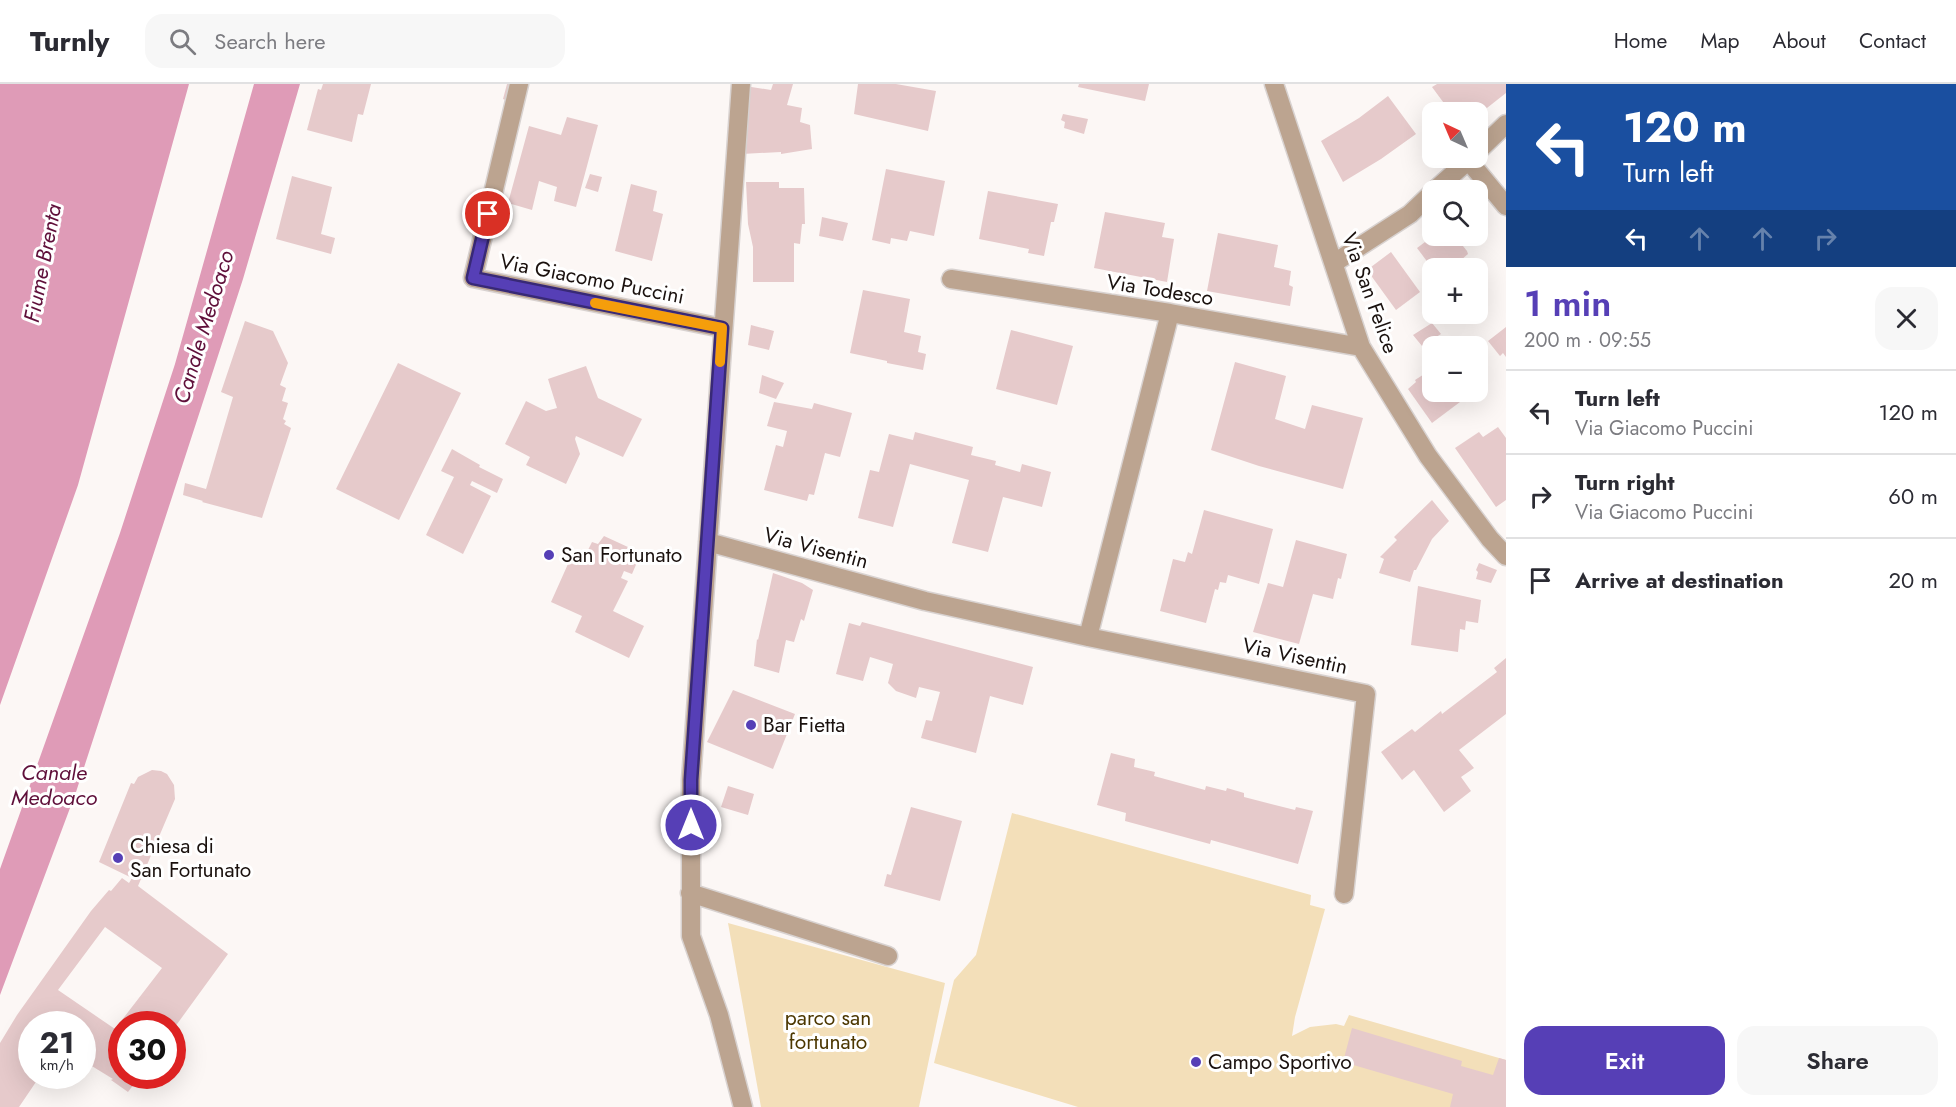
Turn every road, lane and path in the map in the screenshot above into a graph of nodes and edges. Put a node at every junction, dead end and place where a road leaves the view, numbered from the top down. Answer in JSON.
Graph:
{"nodes":[{"id":1,"x":519,"y":84,"type":"edge"},
{"id":2,"x":741,"y":84,"type":"edge"},
{"id":3,"x":1274,"y":84,"type":"edge"},
{"id":4,"x":1506,"y":124,"type":"edge"},
{"id":5,"x":1488,"y":141,"type":"edge"},
{"id":6,"x":1459,"y":168,"type":"edge"},
{"id":7,"x":1480,"y":168,"type":"edge"},
{"id":8,"x":1447,"y":180,"type":"edge"},
{"id":9,"x":1422,"y":203,"type":"edge"},
{"id":10,"x":1506,"y":206,"type":"edge"},
{"id":11,"x":1334,"y":263,"type":"junction"},
{"id":12,"x":951,"y":279,"type":"dead end"},
{"id":13,"x":1170,"y":313,"type":"junction"},
{"id":14,"x":722,"y":328,"type":"junction"},
{"id":15,"x":1361,"y":348,"type":"junction"},
{"id":16,"x":708,"y":542,"type":"junction"},
{"id":17,"x":1506,"y":556,"type":"edge"},
{"id":18,"x":1088,"y":637,"type":"junction"},
{"id":19,"x":690,"y":893,"type":"junction"},
{"id":20,"x":1344,"y":894,"type":"dead end"},
{"id":21,"x":888,"y":956,"type":"dead end"},
{"id":22,"x":743,"y":1107,"type":"edge"}],
"edges":[{"from":1,"to":14,"type":"street","name":"Via Giacomo Puccini"},
{"from":2,"to":14,"type":"street"},
{"from":3,"to":11,"type":"street","name":"Via San Felice"},
{"from":4,"to":5,"type":"street"},
{"from":6,"to":8,"type":"street"},
{"from":7,"to":10,"type":"street"},
{"from":9,"to":11,"type":"street"},
{"from":11,"to":15,"type":"street","name":"Via San Felice"},
{"from":12,"to":13,"type":"street","name":"Via Todesco"},
{"from":13,"to":15,"type":"street","name":"Via Todesco"},
{"from":13,"to":18,"type":"street"},
{"from":14,"to":16,"type":"street"},
{"from":15,"to":17,"type":"street","name":"Via San Felice"},
{"from":16,"to":18,"type":"street","name":"Via Visentin"},
{"from":16,"to":19,"type":"street"},
{"from":18,"to":20,"type":"street","name":"Via Visentin"},
{"from":19,"to":21,"type":"street"},
{"from":19,"to":22,"type":"street"}]}
